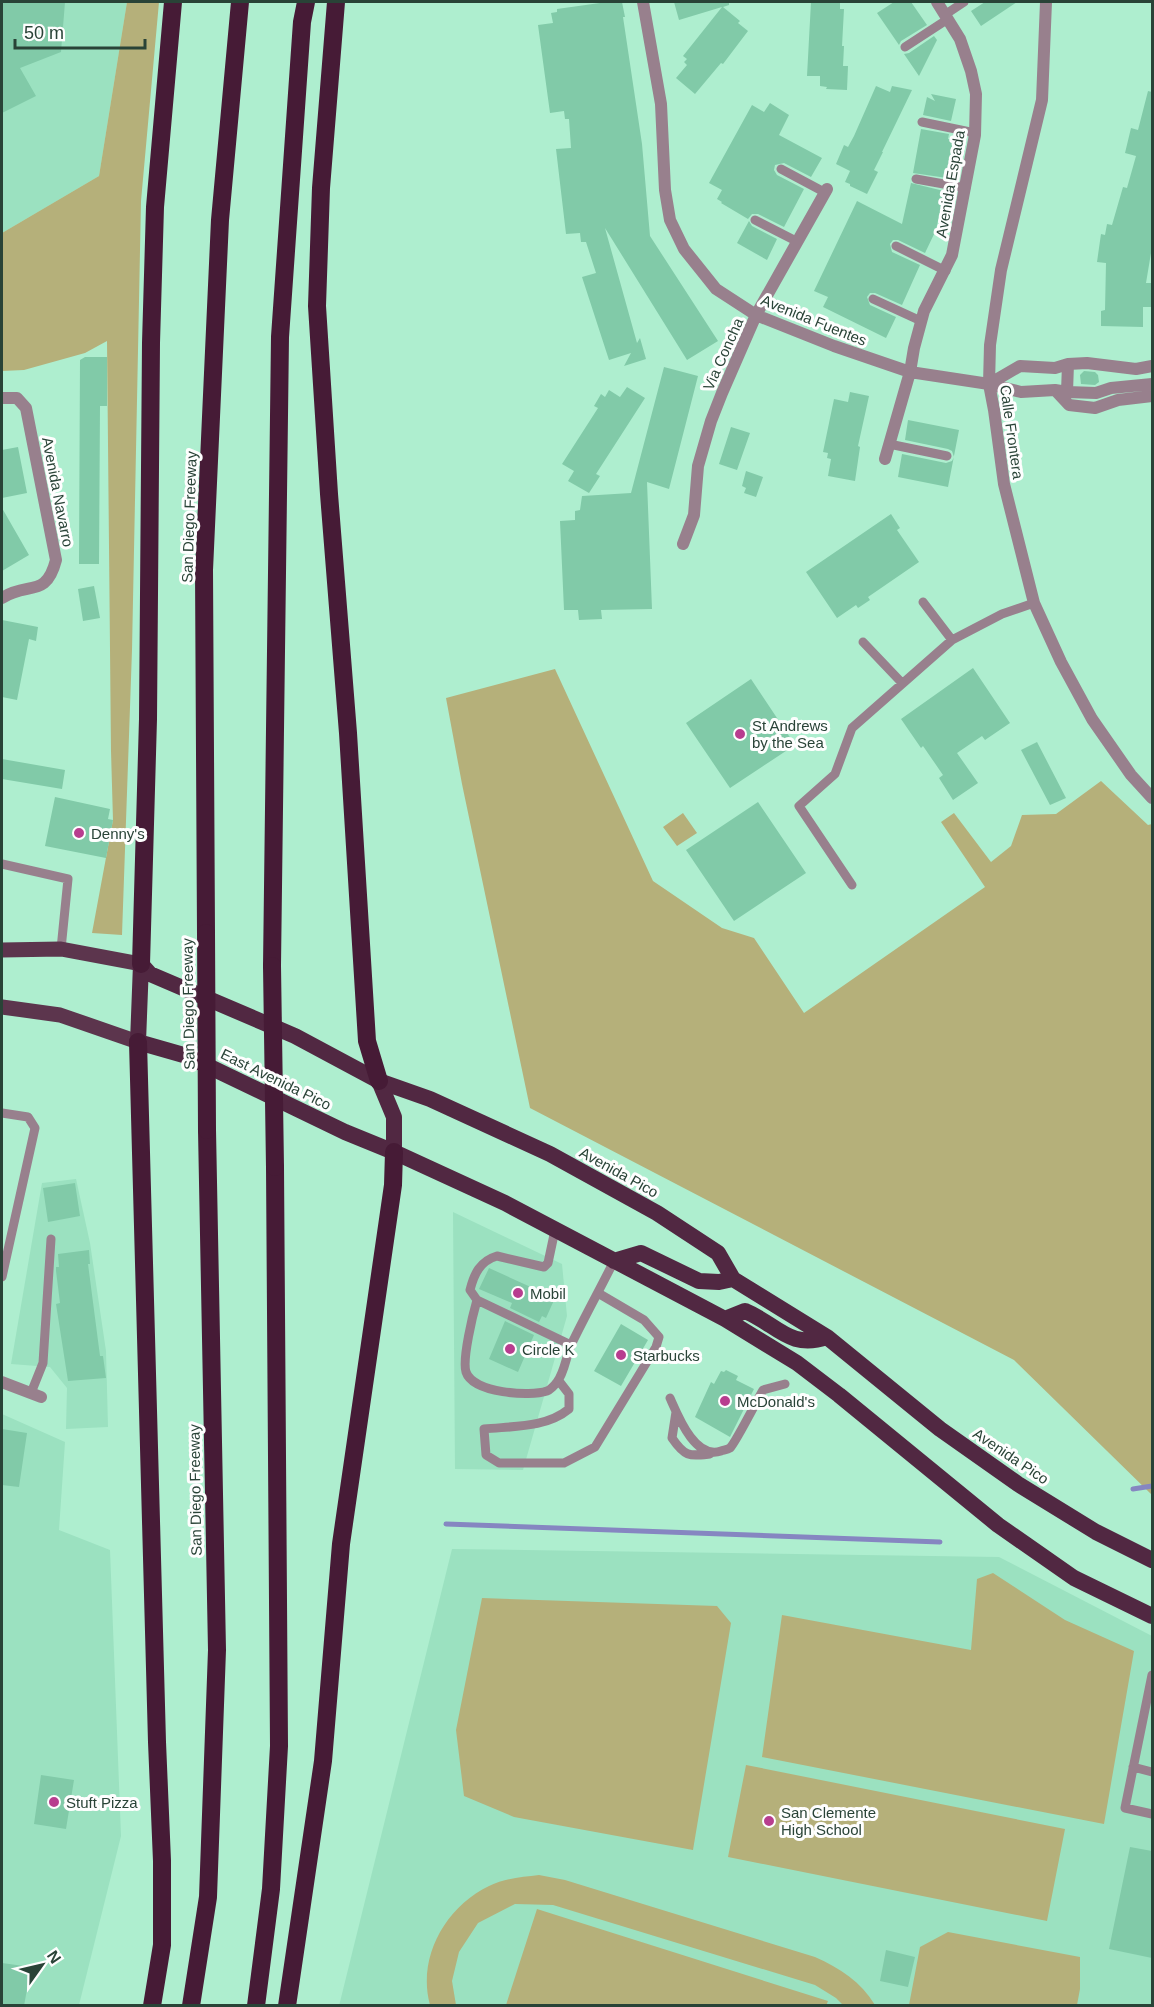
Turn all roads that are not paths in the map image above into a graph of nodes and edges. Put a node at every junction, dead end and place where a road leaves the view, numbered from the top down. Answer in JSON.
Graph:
{"nodes":[{"id":1,"x":172,"y":2,"type":"edge"},
{"id":2,"x":240,"y":2,"type":"edge"},
{"id":3,"x":306,"y":2,"type":"edge"},
{"id":4,"x":336,"y":2,"type":"edge"},
{"id":5,"x":937,"y":2,"type":"edge"},
{"id":6,"x":964,"y":2,"type":"edge"},
{"id":7,"x":1046,"y":2,"type":"edge"},
{"id":8,"x":644,"y":3,"type":"edge"},
{"id":9,"x":947,"y":17,"type":"junction"},
{"id":10,"x":905,"y":47,"type":"dead end"},
{"id":11,"x":922,"y":122,"type":"dead end"},
{"id":12,"x":975,"y":133,"type":"junction"},
{"id":13,"x":781,"y":169,"type":"dead end"},
{"id":14,"x":916,"y":179,"type":"dead end"},
{"id":15,"x":966,"y":188,"type":"junction"},
{"id":16,"x":826,"y":191,"type":"joint"},
{"id":17,"x":755,"y":220,"type":"dead end"},
{"id":18,"x":798,"y":242,"type":"junction"},
{"id":19,"x":896,"y":246,"type":"dead end"},
{"id":20,"x":946,"y":271,"type":"junction"},
{"id":21,"x":873,"y":299,"type":"dead end"},
{"id":22,"x":756,"y":315,"type":"junction"},
{"id":23,"x":921,"y":321,"type":"junction"},
{"id":24,"x":1068,"y":364,"type":"junction"},
{"id":25,"x":1110,"y":365,"type":"junction"},
{"id":26,"x":1152,"y":366,"type":"edge"},
{"id":27,"x":910,"y":372,"type":"junction"},
{"id":28,"x":989,"y":384,"type":"junction"},
{"id":29,"x":1152,"y":384,"type":"edge"},
{"id":30,"x":1111,"y":388,"type":"junction"},
{"id":31,"x":1061,"y":391,"type":"junction"},
{"id":32,"x":1152,"y":396,"type":"edge"},
{"id":33,"x":2,"y":398,"type":"edge"},
{"id":34,"x":1118,"y":400,"type":"junction"},
{"id":35,"x":889,"y":444,"type":"junction"},
{"id":36,"x":947,"y":456,"type":"dead end"},
{"id":37,"x":885,"y":459,"type":"dead end"},
{"id":38,"x":683,"y":544,"type":"dead end"},
{"id":39,"x":2,"y":598,"type":"edge"},
{"id":40,"x":923,"y":602,"type":"dead end"},
{"id":41,"x":1034,"y":603,"type":"junction"},
{"id":42,"x":952,"y":640,"type":"junction"},
{"id":43,"x":863,"y":642,"type":"dead end"},
{"id":44,"x":902,"y":683,"type":"junction"},
{"id":45,"x":1152,"y":798,"type":"edge"},
{"id":46,"x":2,"y":864,"type":"edge"},
{"id":47,"x":852,"y":885,"type":"dead end"},
{"id":48,"x":61,"y":949,"type":"junction"},
{"id":49,"x":2,"y":950,"type":"edge"},
{"id":50,"x":141,"y":964,"type":"junction"},
{"id":51,"x":2,"y":1007,"type":"edge"},
{"id":52,"x":138,"y":1042,"type":"junction"},
{"id":53,"x":379,"y":1081,"type":"junction"},
{"id":54,"x":2,"y":1113,"type":"edge"},
{"id":55,"x":394,"y":1152,"type":"junction"},
{"id":56,"x":555,"y":1230,"type":"junction"},
{"id":57,"x":51,"y":1239,"type":"dead end"},
{"id":58,"x":614,"y":1261,"type":"junction"},
{"id":59,"x":2,"y":1277,"type":"edge"},
{"id":60,"x":733,"y":1278,"type":"junction"},
{"id":61,"x":598,"y":1293,"type":"junction"},
{"id":62,"x":477,"y":1300,"type":"junction"},
{"id":63,"x":725,"y":1319,"type":"junction"},
{"id":64,"x":827,"y":1337,"type":"junction"},
{"id":65,"x":571,"y":1345,"type":"junction"},
{"id":66,"x":559,"y":1381,"type":"junction"},
{"id":67,"x":2,"y":1382,"type":"edge"},
{"id":68,"x":785,"y":1384,"type":"dead end"},
{"id":69,"x":36,"y":1395,"type":"joint"},
{"id":70,"x":670,"y":1398,"type":"dead end"},
{"id":71,"x":676,"y":1412,"type":"junction"},
{"id":72,"x":715,"y":1453,"type":"junction"},
{"id":73,"x":1152,"y":1560,"type":"edge"},
{"id":74,"x":1152,"y":1616,"type":"edge"},
{"id":75,"x":1152,"y":1675,"type":"edge"},
{"id":76,"x":1133,"y":1767,"type":"junction"},
{"id":77,"x":1152,"y":1772,"type":"edge"},
{"id":78,"x":1152,"y":1814,"type":"edge"},
{"id":79,"x":152,"y":2006,"type":"edge"},
{"id":80,"x":191,"y":2006,"type":"edge"},
{"id":81,"x":256,"y":2006,"type":"edge"},
{"id":82,"x":287,"y":2006,"type":"edge"}],
"edges":[{"from":1,"to":50,"type":"highway"},
{"from":2,"to":80,"type":"highway","name":"San Diego Freeway","bridge":true},
{"from":3,"to":81,"type":"highway","bridge":true},
{"from":4,"to":53,"type":"highway"},
{"from":5,"to":9,"type":"street","name":"Avenida Espada"},
{"from":6,"to":9,"type":"lane"},
{"from":7,"to":28,"type":"street","name":"Calle Frontera"},
{"from":8,"to":22,"type":"street","name":"Avenida Fuentes"},
{"from":9,"to":10,"type":"lane"},
{"from":9,"to":12,"type":"street","name":"Avenida Espada"},
{"from":11,"to":12,"type":"lane"},
{"from":12,"to":15,"type":"street","name":"Avenida Espada"},
{"from":13,"to":16,"type":"lane"},
{"from":14,"to":15,"type":"lane"},
{"from":15,"to":20,"type":"street","name":"Avenida Espada"},
{"from":16,"to":18,"type":"street","name":"Via Concha"},
{"from":17,"to":18,"type":"lane"},
{"from":18,"to":22,"type":"street","name":"Via Concha"},
{"from":19,"to":20,"type":"lane"},
{"from":20,"to":23,"type":"street","name":"Avenida Espada"},
{"from":21,"to":23,"type":"lane"},
{"from":22,"to":27,"type":"street","name":"Avenida Fuentes"},
{"from":22,"to":38,"type":"street","name":"Via Concha"},
{"from":23,"to":27,"type":"street","name":"Avenida Espada"},
{"from":24,"to":25,"type":"street"},
{"from":24,"to":28,"type":"street"},
{"from":24,"to":31,"type":"street"},
{"from":25,"to":26,"type":"street"},
{"from":25,"to":30,"type":"street"},
{"from":27,"to":28,"type":"street","name":"Avenida Fuentes"},
{"from":27,"to":35,"type":"street","name":"Avenida Espada"},
{"from":28,"to":31,"type":"street","name":"Avenida Fuentes"},
{"from":28,"to":41,"type":"street","name":"Calle Frontera"},
{"from":29,"to":30,"type":"street","name":"Avenida Fuentes"},
{"from":30,"to":31,"type":"street","name":"Avenida Fuentes"},
{"from":30,"to":34,"type":"street"},
{"from":31,"to":34,"type":"street"},
{"from":32,"to":34,"type":"street"},
{"from":33,"to":39,"type":"street","name":"Avenida Navarro"},
{"from":35,"to":36,"type":"lane"},
{"from":35,"to":37,"type":"street","name":"Avenida Espada"},
{"from":40,"to":42,"type":"lane"},
{"from":41,"to":42,"type":"lane"},
{"from":41,"to":45,"type":"street","name":"Calle Frontera"},
{"from":42,"to":44,"type":"lane"},
{"from":43,"to":44,"type":"lane"},
{"from":44,"to":47,"type":"lane"},
{"from":46,"to":48,"type":"lane"},
{"from":48,"to":49,"type":"main road","name":"Avenida Pico"},
{"from":48,"to":50,"type":"main road","name":"Avenida Pico"},
{"from":50,"to":52,"type":"highway"},
{"from":50,"to":53,"type":"highway","name":"Avenida Pico"},
{"from":51,"to":52,"type":"main road","name":"East Avenida Pico"},
{"from":52,"to":55,"type":"highway","name":"East Avenida Pico"},
{"from":52,"to":79,"type":"highway"},
{"from":53,"to":55,"type":"highway"},
{"from":53,"to":60,"type":"highway","name":"Avenida Pico"},
{"from":54,"to":59,"type":"lane"},
{"from":55,"to":56,"type":"highway"},
{"from":55,"to":82,"type":"highway"},
{"from":56,"to":58,"type":"highway"},
{"from":56,"to":62,"type":"lane"},
{"from":57,"to":69,"type":"lane"},
{"from":58,"to":60,"type":"highway"},
{"from":58,"to":61,"type":"lane"},
{"from":58,"to":63,"type":"highway"},
{"from":60,"to":64,"type":"highway","name":"Avenida Pico"},
{"from":61,"to":65,"type":"lane"},
{"from":61,"to":66,"type":"lane"},
{"from":62,"to":65,"type":"lane"},
{"from":62,"to":66,"type":"lane"},
{"from":63,"to":64,"type":"highway"},
{"from":63,"to":74,"type":"highway"},
{"from":64,"to":73,"type":"highway","name":"Avenida Pico"},
{"from":65,"to":66,"type":"lane"},
{"from":67,"to":69,"type":"street"},
{"from":68,"to":72,"type":"lane"},
{"from":70,"to":71,"type":"lane"},
{"from":71,"to":72,"type":"lane"},
{"from":71,"to":72,"type":"lane"},
{"from":75,"to":76,"type":"lane"},
{"from":76,"to":77,"type":"lane"},
{"from":76,"to":78,"type":"lane"}]}
